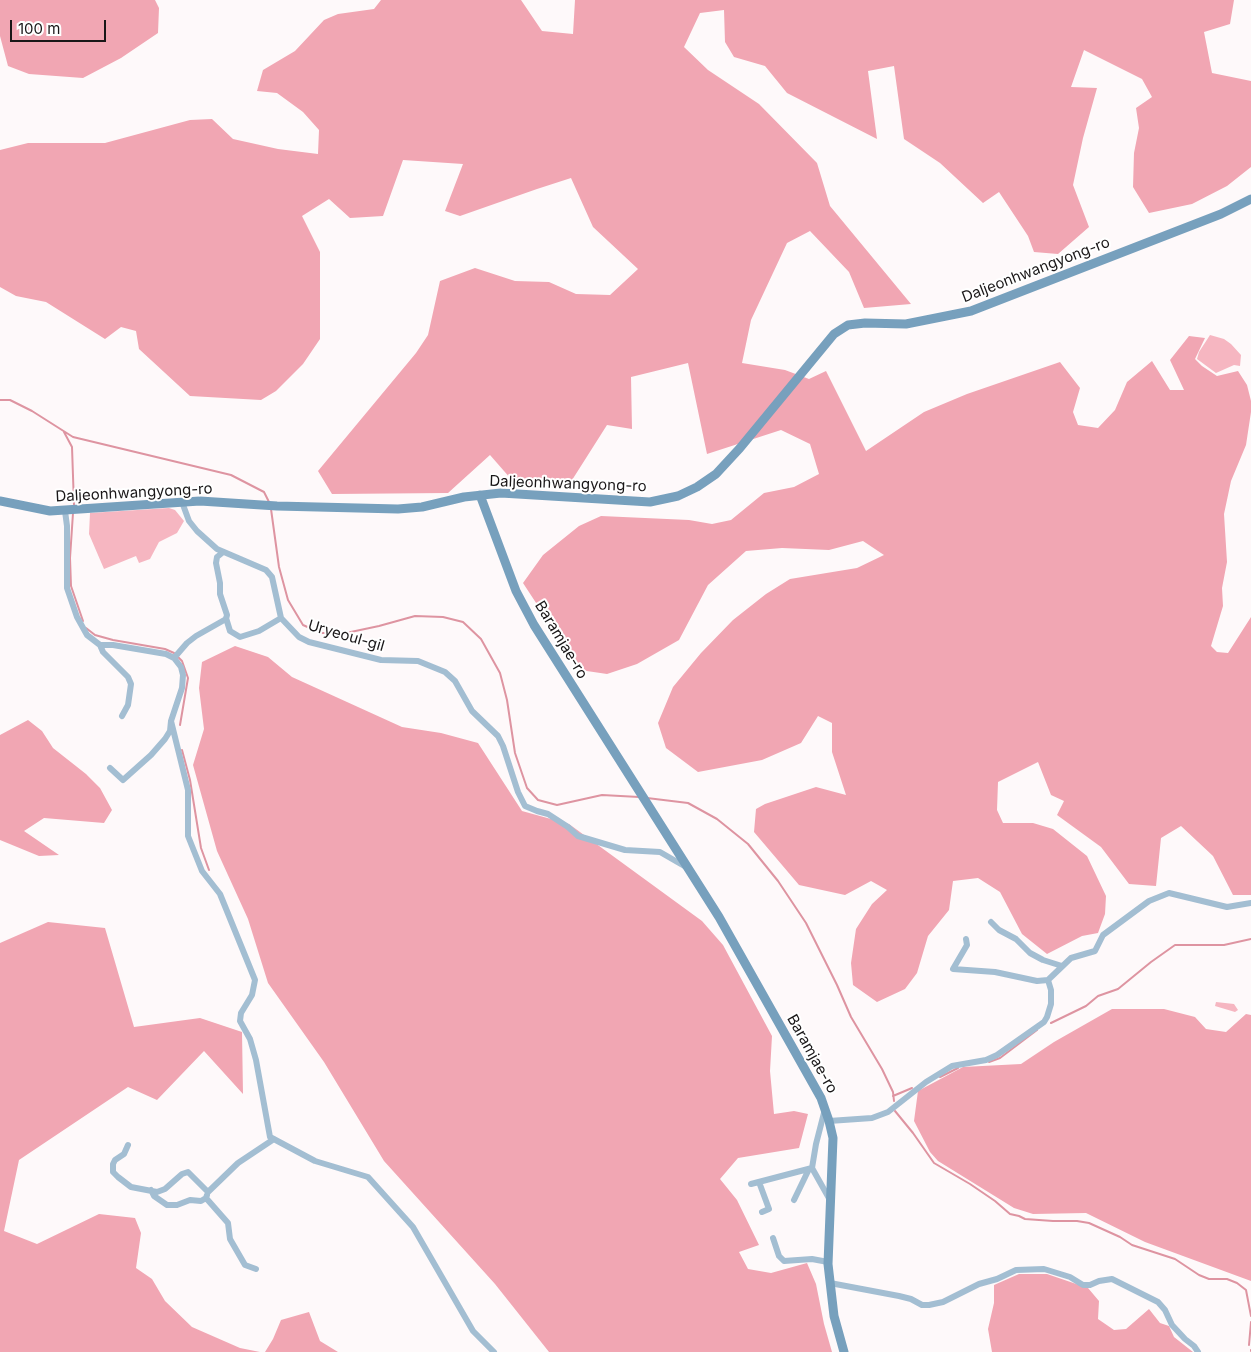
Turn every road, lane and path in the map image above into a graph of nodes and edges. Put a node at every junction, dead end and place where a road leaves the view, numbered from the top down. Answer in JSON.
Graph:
{"nodes":[{"id":1,"x":1251,"y":200,"type":"edge"},
{"id":2,"x":480,"y":495,"type":"junction"},
{"id":3,"x":0,"y":501,"type":"edge"},
{"id":4,"x":182,"y":502,"type":"junction"},
{"id":5,"x":72,"y":510,"type":"junction"},
{"id":6,"x":222,"y":552,"type":"junction"},
{"id":7,"x":226,"y":618,"type":"junction"},
{"id":8,"x":281,"y":618,"type":"junction"},
{"id":9,"x":100,"y":645,"type":"junction"},
{"id":10,"x":176,"y":656,"type":"junction"},
{"id":11,"x":122,"y":716,"type":"dead end"},
{"id":12,"x":171,"y":721,"type":"junction"},
{"id":13,"x":110,"y":768,"type":"dead end"},
{"id":14,"x":687,"y":867,"type":"junction"},
{"id":15,"x":1251,"y":903,"type":"edge"},
{"id":16,"x":992,"y":922,"type":"dead end"},
{"id":17,"x":966,"y":939,"type":"dead end"},
{"id":18,"x":1062,"y":966,"type":"junction"},
{"id":19,"x":1048,"y":980,"type":"junction"},
{"id":20,"x":825,"y":1108,"type":"junction"},
{"id":21,"x":829,"y":1121,"type":"junction"},
{"id":22,"x":274,"y":1140,"type":"junction"},
{"id":23,"x":128,"y":1145,"type":"dead end"},
{"id":24,"x":811,"y":1168,"type":"junction"},
{"id":25,"x":759,"y":1182,"type":"junction"},
{"id":26,"x":751,"y":1184,"type":"dead end"},
{"id":27,"x":151,"y":1190,"type":"junction"},
{"id":28,"x":207,"y":1195,"type":"junction"},
{"id":29,"x":794,"y":1200,"type":"dead end"},
{"id":30,"x":830,"y":1200,"type":"junction"},
{"id":31,"x":762,"y":1212,"type":"dead end"},
{"id":32,"x":773,"y":1238,"type":"dead end"},
{"id":33,"x":828,"y":1262,"type":"junction"},
{"id":34,"x":256,"y":1269,"type":"dead end"},
{"id":35,"x":830,"y":1283,"type":"junction"},
{"id":36,"x":494,"y":1352,"type":"edge"},
{"id":37,"x":844,"y":1352,"type":"edge"},
{"id":38,"x":1198,"y":1352,"type":"edge"}],
"edges":[{"from":1,"to":2,"type":"main road","name":"Daljeonhwangyong-ro"},
{"from":2,"to":4,"type":"main road","name":"Daljeonhwangyong-ro"},
{"from":2,"to":14,"type":"main road","name":"Baramjae-ro"},
{"from":3,"to":5,"type":"main road","name":"Daljeonhwangyong-ro"},
{"from":4,"to":5,"type":"main road","name":"Daljeonhwangyong-ro"},
{"from":4,"to":6,"type":"street"},
{"from":5,"to":9,"type":"street"},
{"from":6,"to":7,"type":"street"},
{"from":6,"to":8,"type":"street"},
{"from":7,"to":8,"type":"street"},
{"from":7,"to":10,"type":"street"},
{"from":8,"to":14,"type":"street","name":"Uryeoul-gil"},
{"from":9,"to":10,"type":"street"},
{"from":9,"to":11,"type":"street"},
{"from":10,"to":12,"type":"street"},
{"from":12,"to":13,"type":"street"},
{"from":12,"to":22,"type":"street"},
{"from":14,"to":20,"type":"main road","name":"Baramjae-ro"},
{"from":15,"to":18,"type":"street"},
{"from":16,"to":18,"type":"street"},
{"from":17,"to":19,"type":"street"},
{"from":18,"to":19,"type":"street"},
{"from":19,"to":21,"type":"street"},
{"from":20,"to":21,"type":"main road","name":"Baramjae-ro"},
{"from":20,"to":24,"type":"street"},
{"from":21,"to":30,"type":"main road","name":"Baramjae-ro"},
{"from":22,"to":28,"type":"street"},
{"from":22,"to":36,"type":"street"},
{"from":23,"to":27,"type":"street"},
{"from":24,"to":25,"type":"street"},
{"from":24,"to":29,"type":"street"},
{"from":24,"to":30,"type":"street"},
{"from":25,"to":26,"type":"street"},
{"from":25,"to":31,"type":"street"},
{"from":27,"to":28,"type":"street"},
{"from":27,"to":28,"type":"street"},
{"from":28,"to":34,"type":"street"},
{"from":30,"to":33,"type":"main road","name":"Baramjae-ro"},
{"from":32,"to":33,"type":"street"},
{"from":33,"to":35,"type":"main road","name":"Baramjae-ro"},
{"from":35,"to":37,"type":"main road","name":"Baramjae-ro"},
{"from":35,"to":38,"type":"street"}]}
